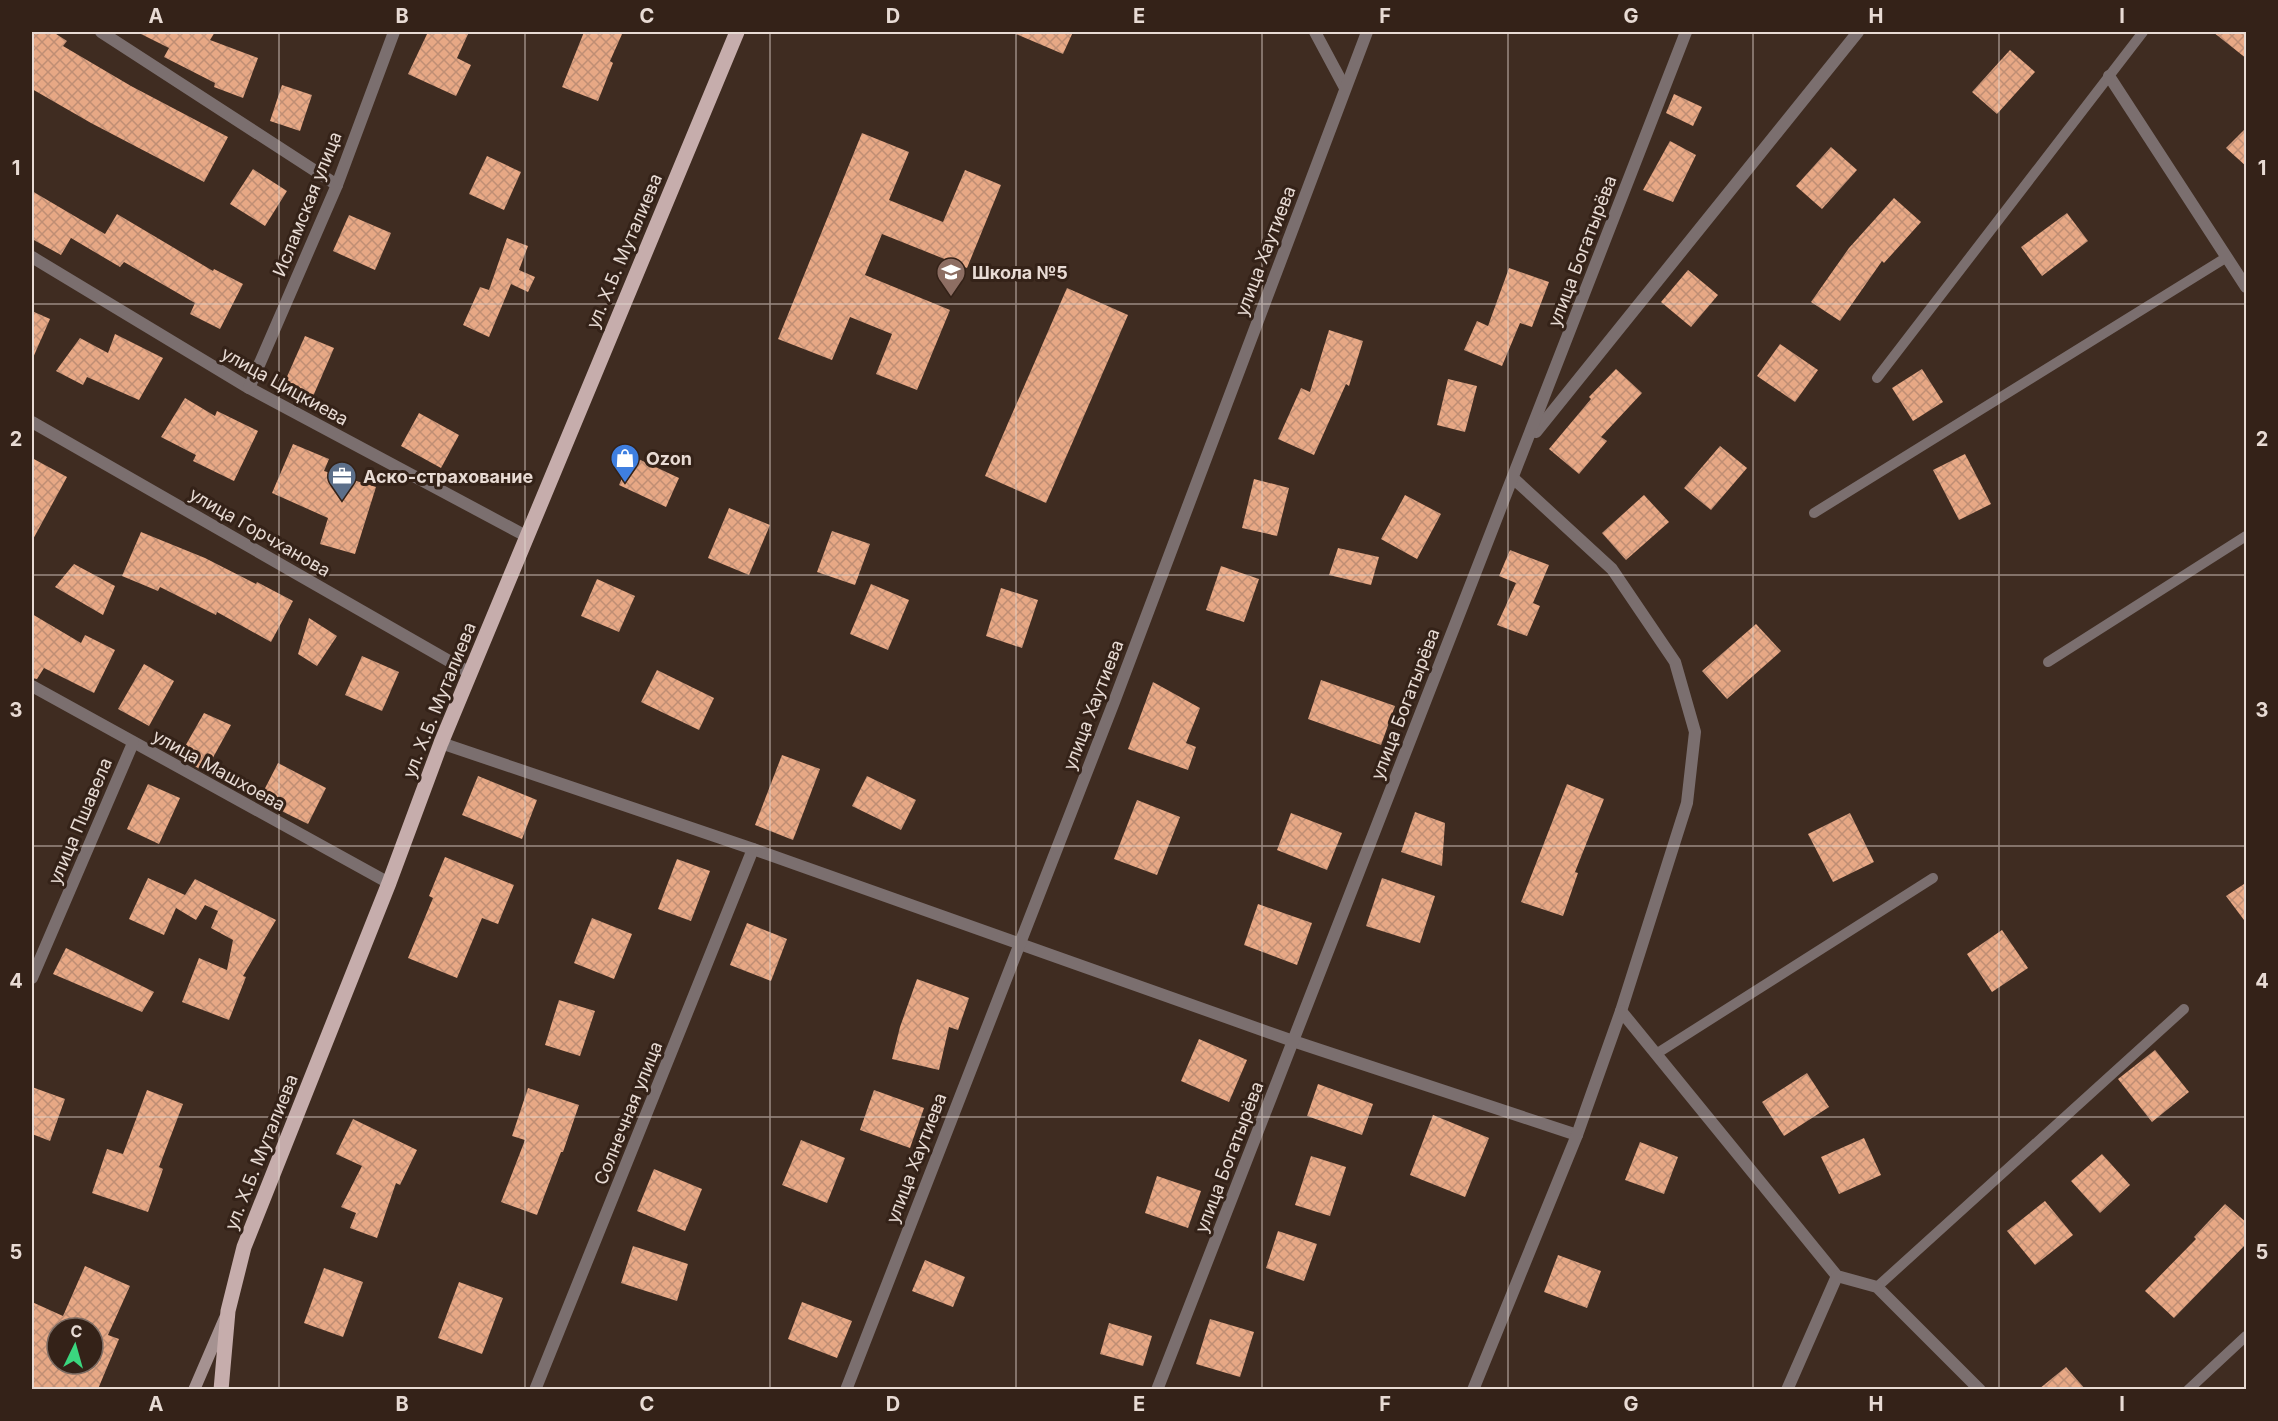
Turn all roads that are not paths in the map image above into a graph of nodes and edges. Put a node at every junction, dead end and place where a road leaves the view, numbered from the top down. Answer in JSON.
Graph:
{"nodes":[{"id":1,"x":101,"y":32,"type":"edge"},
{"id":2,"x":394,"y":32,"type":"edge"},
{"id":3,"x":736,"y":32,"type":"edge"},
{"id":4,"x":1315,"y":32,"type":"edge"},
{"id":5,"x":1367,"y":32,"type":"edge"},
{"id":6,"x":1686,"y":32,"type":"edge"},
{"id":7,"x":1858,"y":32,"type":"edge"},
{"id":8,"x":2143,"y":32,"type":"edge"},
{"id":9,"x":2109,"y":76,"type":"junction"},
{"id":10,"x":1345,"y":88,"type":"junction"},
{"id":11,"x":337,"y":184,"type":"junction"},
{"id":12,"x":32,"y":257,"type":"edge"},
{"id":13,"x":2226,"y":258,"type":"junction"},
{"id":14,"x":2247,"y":287,"type":"edge"},
{"id":15,"x":1877,"y":378,"type":"dead end"},
{"id":16,"x":249,"y":388,"type":"junction"},
{"id":17,"x":32,"y":422,"type":"edge"},
{"id":18,"x":1527,"y":442,"type":"junction"},
{"id":19,"x":1513,"y":478,"type":"junction"},
{"id":20,"x":1814,"y":513,"type":"dead end"},
{"id":21,"x":526,"y":536,"type":"junction"},
{"id":22,"x":2247,"y":536,"type":"edge"},
{"id":23,"x":2048,"y":662,"type":"dead end"},
{"id":24,"x":470,"y":673,"type":"junction"},
{"id":25,"x":32,"y":686,"type":"edge"},
{"id":26,"x":133,"y":743,"type":"junction"},
{"id":27,"x":441,"y":743,"type":"junction"},
{"id":28,"x":753,"y":849,"type":"junction"},
{"id":29,"x":1933,"y":878,"type":"dead end"},
{"id":30,"x":389,"y":883,"type":"junction"},
{"id":31,"x":1019,"y":943,"type":"junction"},
{"id":32,"x":32,"y":974,"type":"edge"},
{"id":33,"x":2184,"y":1009,"type":"dead end"},
{"id":34,"x":1621,"y":1011,"type":"junction"},
{"id":35,"x":1293,"y":1041,"type":"junction"},
{"id":36,"x":1656,"y":1054,"type":"junction"},
{"id":37,"x":1576,"y":1135,"type":"junction"},
{"id":38,"x":1837,"y":1276,"type":"junction"},
{"id":39,"x":1877,"y":1287,"type":"junction"},
{"id":40,"x":228,"y":1311,"type":"junction"},
{"id":41,"x":2247,"y":1336,"type":"edge"},
{"id":42,"x":194,"y":1389,"type":"edge"},
{"id":43,"x":221,"y":1389,"type":"edge"},
{"id":44,"x":535,"y":1389,"type":"edge"},
{"id":45,"x":846,"y":1389,"type":"edge"},
{"id":46,"x":1157,"y":1389,"type":"edge"},
{"id":47,"x":1473,"y":1389,"type":"edge"},
{"id":48,"x":1787,"y":1389,"type":"edge"},
{"id":49,"x":1980,"y":1389,"type":"edge"},
{"id":50,"x":2188,"y":1389,"type":"edge"}],
"edges":[{"from":1,"to":11,"type":"street"},
{"from":2,"to":11,"type":"street","name":"Исламская улица"},
{"from":3,"to":21,"type":"main road","name":"ул. Х.Б. Муталиева"},
{"from":4,"to":10,"type":"street"},
{"from":5,"to":10,"type":"street","name":"улица Хаутиева"},
{"from":6,"to":18,"type":"street","name":"улица Богатырёва"},
{"from":7,"to":18,"type":"street"},
{"from":8,"to":9,"type":"lane"},
{"from":9,"to":13,"type":"street"},
{"from":9,"to":15,"type":"lane"},
{"from":10,"to":31,"type":"street","name":"улица Хаутиева"},
{"from":11,"to":16,"type":"street","name":"Исламская улица"},
{"from":12,"to":16,"type":"street","name":"улица Цицкиева"},
{"from":13,"to":14,"type":"street"},
{"from":13,"to":20,"type":"lane"},
{"from":16,"to":21,"type":"street","name":"улица Цицкиева"},
{"from":17,"to":24,"type":"street","name":"улица Горчханова"},
{"from":18,"to":19,"type":"street","name":"улица Богатырёва"},
{"from":19,"to":34,"type":"street"},
{"from":19,"to":35,"type":"street","name":"улица Богатырёва"},
{"from":21,"to":24,"type":"main road","name":"ул. Х.Б. Муталиева"},
{"from":22,"to":23,"type":"lane"},
{"from":24,"to":27,"type":"main road","name":"ул. Х.Б. Муталиева"},
{"from":25,"to":26,"type":"street","name":"улица Машхоева"},
{"from":26,"to":30,"type":"street","name":"улица Машхоева"},
{"from":26,"to":32,"type":"street","name":"улица Пшавела"},
{"from":27,"to":28,"type":"street"},
{"from":27,"to":30,"type":"main road","name":"ул. Х.Б. Муталиева"},
{"from":28,"to":31,"type":"street"},
{"from":28,"to":44,"type":"street","name":"Солнечная улица"},
{"from":29,"to":36,"type":"lane"},
{"from":30,"to":40,"type":"main road","name":"ул. Х.Б. Муталиева"},
{"from":31,"to":35,"type":"street"},
{"from":31,"to":45,"type":"street","name":"улица Хаутиева"},
{"from":33,"to":39,"type":"lane"},
{"from":34,"to":36,"type":"street"},
{"from":34,"to":37,"type":"street"},
{"from":35,"to":37,"type":"street"},
{"from":35,"to":46,"type":"street","name":"улица Богатырёва"},
{"from":36,"to":38,"type":"street"},
{"from":37,"to":47,"type":"street"},
{"from":38,"to":39,"type":"street"},
{"from":38,"to":48,"type":"street"},
{"from":39,"to":49,"type":"street"},
{"from":40,"to":42,"type":"street","name":"ул. Х.Б. Муталиева"},
{"from":40,"to":43,"type":"main road"},
{"from":41,"to":50,"type":"lane"}]}
